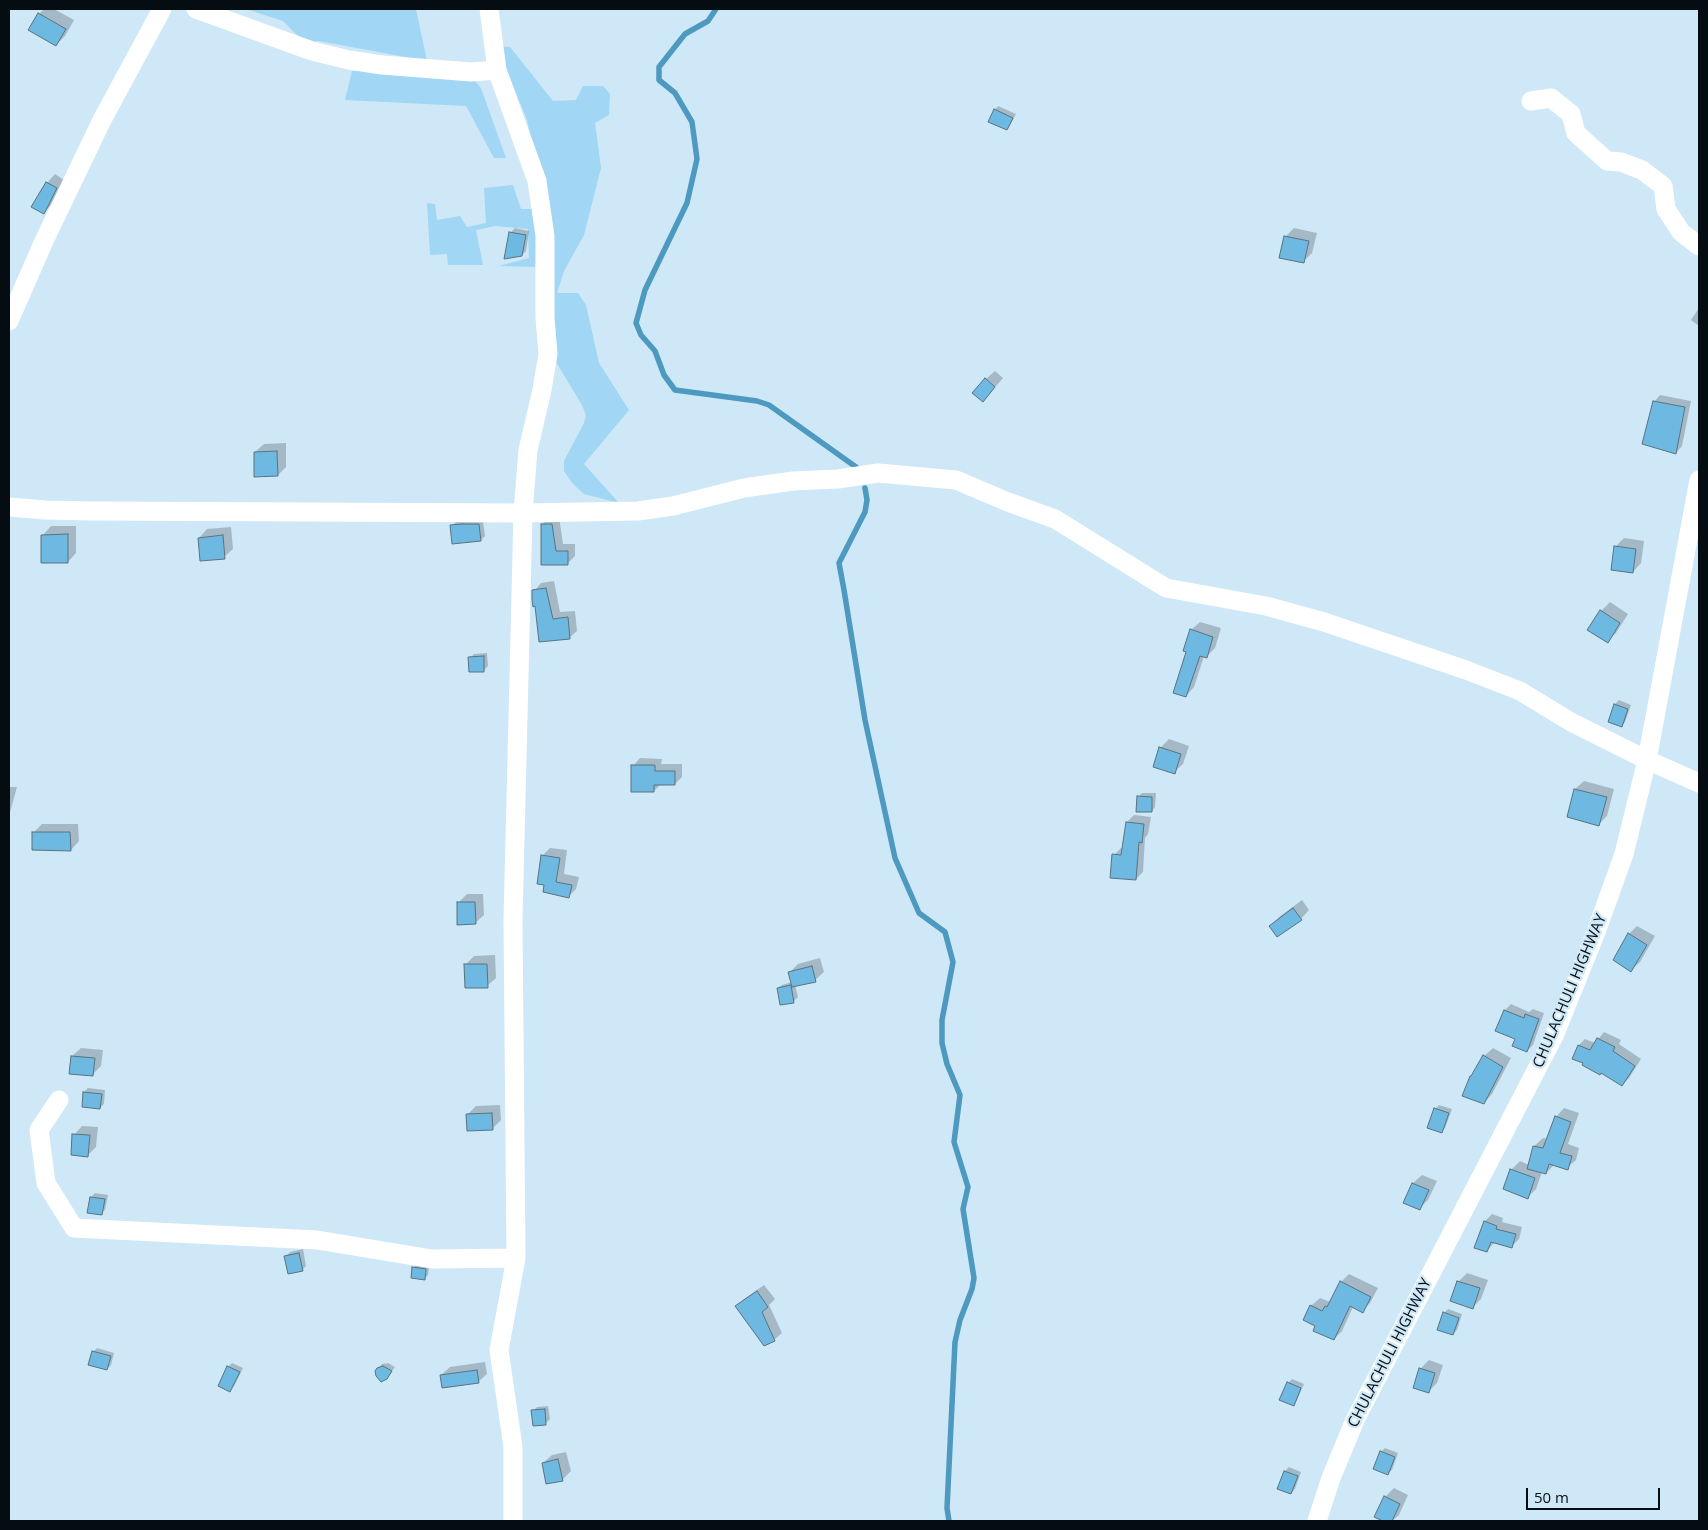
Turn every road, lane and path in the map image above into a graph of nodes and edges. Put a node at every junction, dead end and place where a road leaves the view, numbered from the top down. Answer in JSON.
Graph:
{"nodes":[{"id":1,"x":162,"y":9,"type":"edge"},
{"id":2,"x":196,"y":9,"type":"edge"},
{"id":3,"x":489,"y":9,"type":"edge"},
{"id":4,"x":497,"y":70,"type":"junction"},
{"id":5,"x":1531,"y":101,"type":"dead end"},
{"id":6,"x":1699,"y":246,"type":"edge"},
{"id":7,"x":9,"y":321,"type":"edge"},
{"id":8,"x":1699,"y":480,"type":"edge"},
{"id":9,"x":9,"y":507,"type":"edge"},
{"id":10,"x":523,"y":513,"type":"junction"},
{"id":11,"x":1646,"y":760,"type":"junction"},
{"id":12,"x":1699,"y":783,"type":"edge"},
{"id":13,"x":59,"y":1100,"type":"dead end"},
{"id":14,"x":516,"y":1258,"type":"junction"},
{"id":15,"x":513,"y":1521,"type":"edge"},
{"id":16,"x":1317,"y":1521,"type":"edge"}],
"edges":[{"from":1,"to":7,"type":"street"},
{"from":2,"to":4,"type":"street"},
{"from":3,"to":4,"type":"street"},
{"from":4,"to":10,"type":"street"},
{"from":5,"to":6,"type":"street"},
{"from":8,"to":11,"type":"street","name":"CHULACHULI HIGHWAY"},
{"from":9,"to":10,"type":"street"},
{"from":10,"to":11,"type":"street"},
{"from":10,"to":14,"type":"street"},
{"from":11,"to":12,"type":"street"},
{"from":11,"to":16,"type":"street","name":"CHULACHULI HIGHWAY"},
{"from":13,"to":14,"type":"street"},
{"from":14,"to":15,"type":"street"}]}
